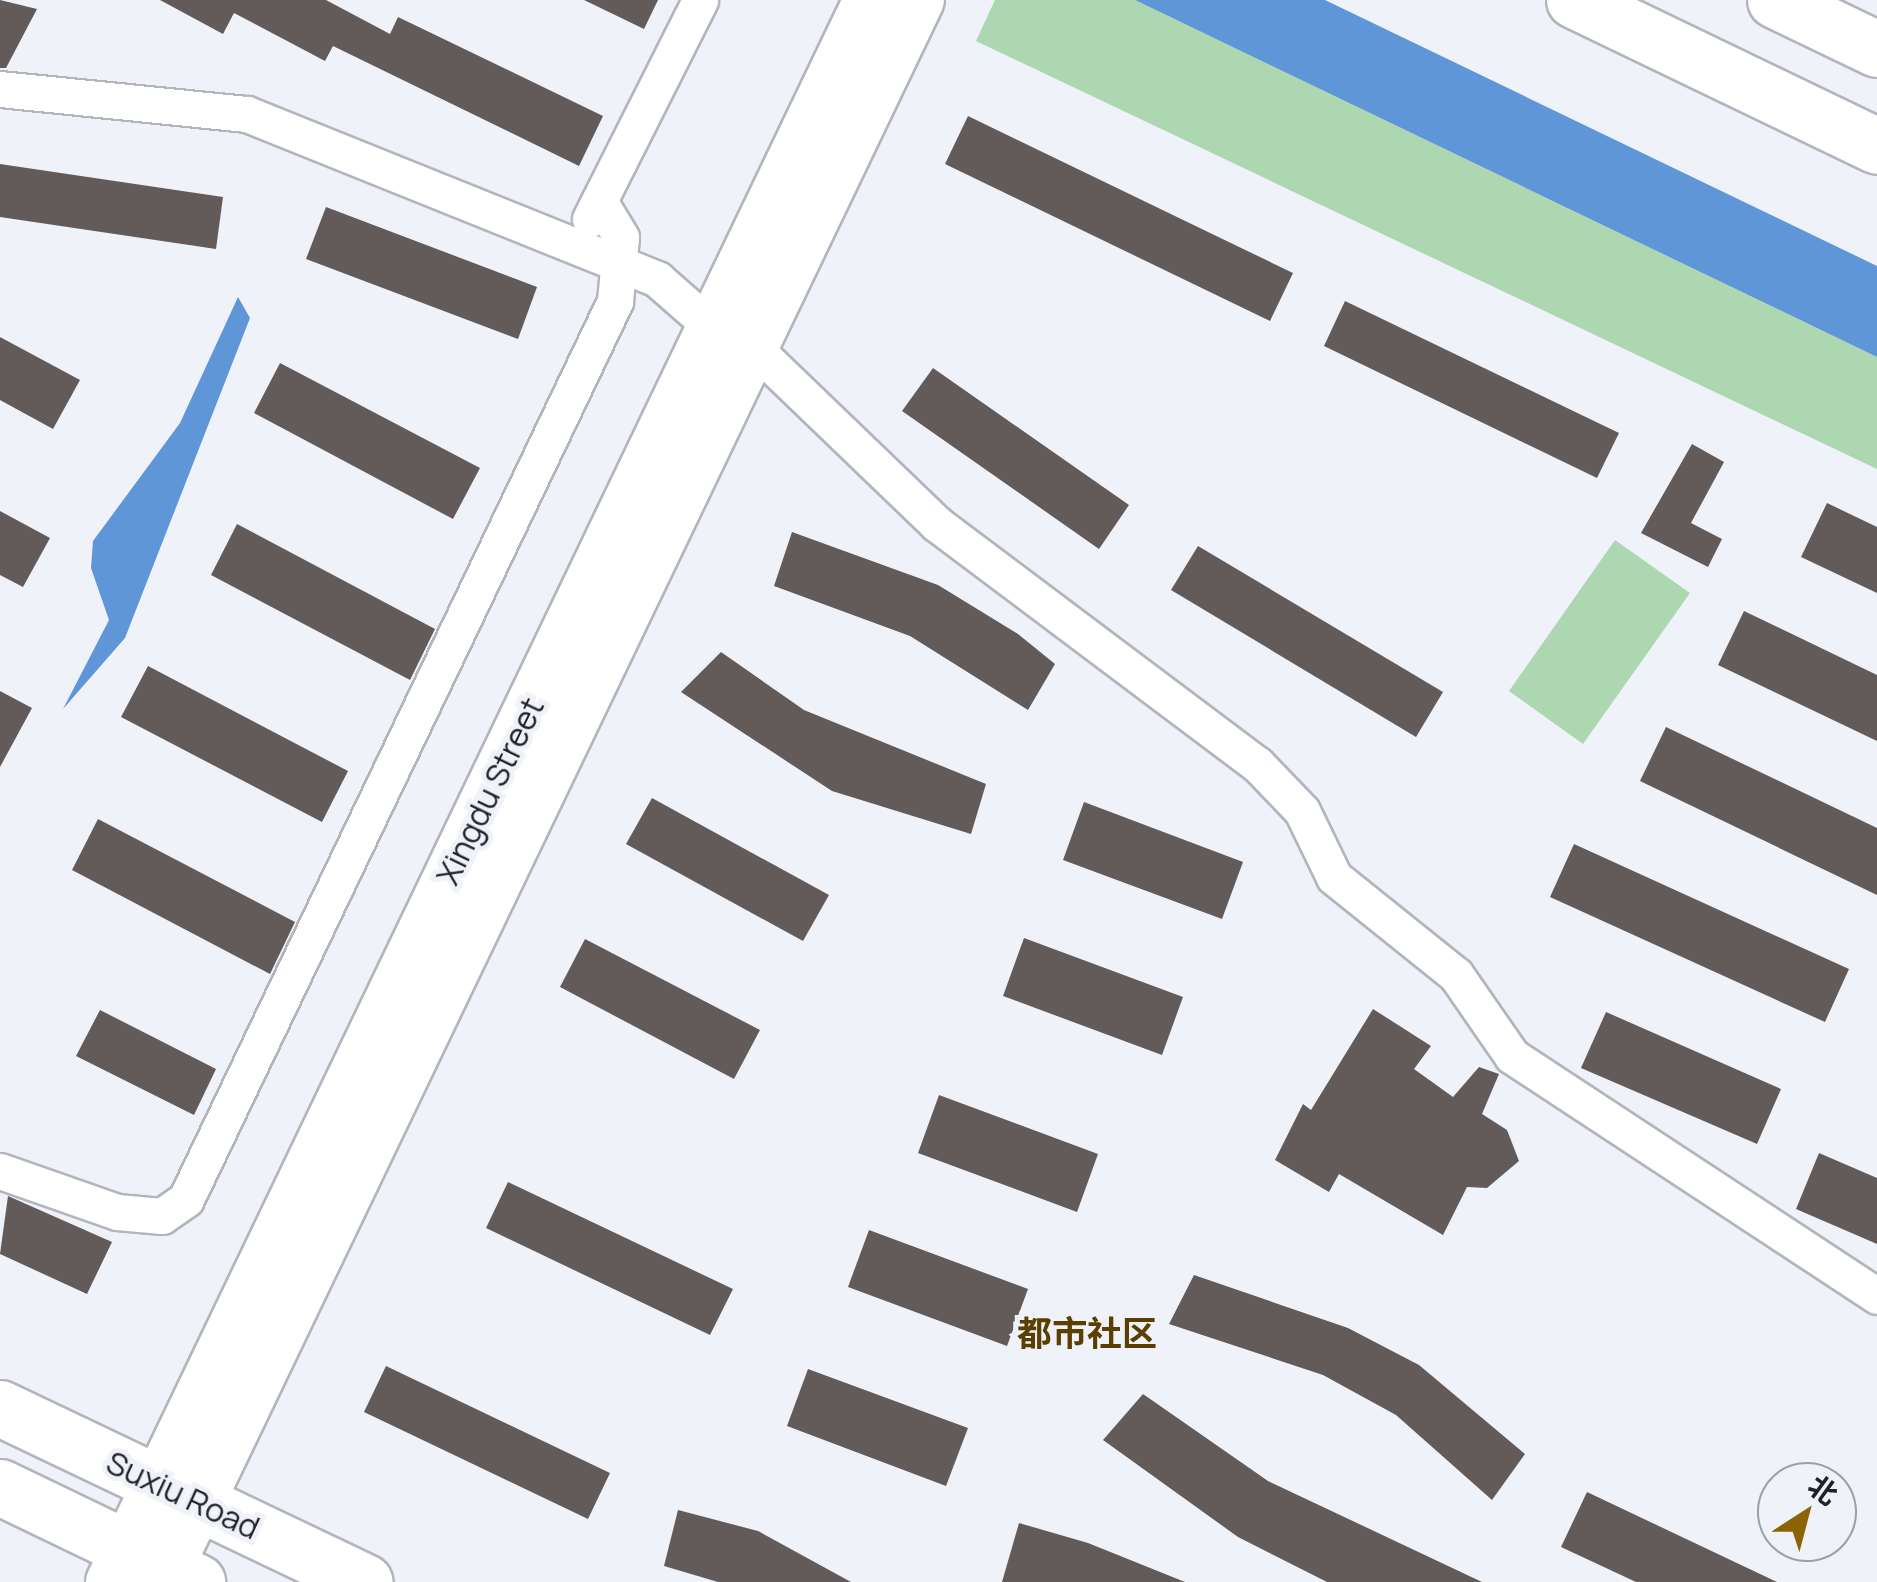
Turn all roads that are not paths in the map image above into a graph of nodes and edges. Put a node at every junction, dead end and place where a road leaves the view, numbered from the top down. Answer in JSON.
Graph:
{"nodes":[{"id":1,"x":700,"y":0,"type":"edge"},
{"id":2,"x":868,"y":0,"type":"edge"},
{"id":3,"x":919,"y":0,"type":"edge"},
{"id":4,"x":1574,"y":0,"type":"edge"},
{"id":5,"x":1775,"y":0,"type":"edge"},
{"id":6,"x":1877,"y":49,"type":"edge"},
{"id":7,"x":0,"y":90,"type":"edge"},
{"id":8,"x":1877,"y":146,"type":"edge"},
{"id":9,"x":599,"y":201,"type":"junction"},
{"id":10,"x":578,"y":242,"type":"junction"},
{"id":11,"x":622,"y":263,"type":"junction"},
{"id":12,"x":733,"y":338,"type":"junction"},
{"id":13,"x":0,"y":1171,"type":"edge"},
{"id":14,"x":1877,"y":1296,"type":"edge"},
{"id":15,"x":0,"y":1408,"type":"edge"},
{"id":16,"x":0,"y":1488,"type":"edge"},
{"id":17,"x":178,"y":1493,"type":"junction"},
{"id":18,"x":153,"y":1572,"type":"edge"},
{"id":19,"x":366,"y":1582,"type":"edge"}],
"edges":[{"from":1,"to":9,"type":"street"},
{"from":2,"to":12,"type":"main road","name":"Xingdu Street"},
{"from":3,"to":12,"type":"main road","name":"Xingdu Street"},
{"from":4,"to":8,"type":"main road"},
{"from":5,"to":6,"type":"main road"},
{"from":7,"to":10,"type":"street"},
{"from":9,"to":10,"type":"street"},
{"from":9,"to":11,"type":"street"},
{"from":10,"to":11,"type":"street"},
{"from":11,"to":12,"type":"street"},
{"from":11,"to":13,"type":"street"},
{"from":12,"to":14,"type":"street"},
{"from":12,"to":17,"type":"main road","name":"Xingdu Street"},
{"from":15,"to":17,"type":"main road","name":"Suxiu Road"},
{"from":16,"to":18,"type":"main road"},
{"from":17,"to":18,"type":"main road","name":"Xingdu Street"},
{"from":17,"to":19,"type":"main road","name":"Suxiu Road"}]}
